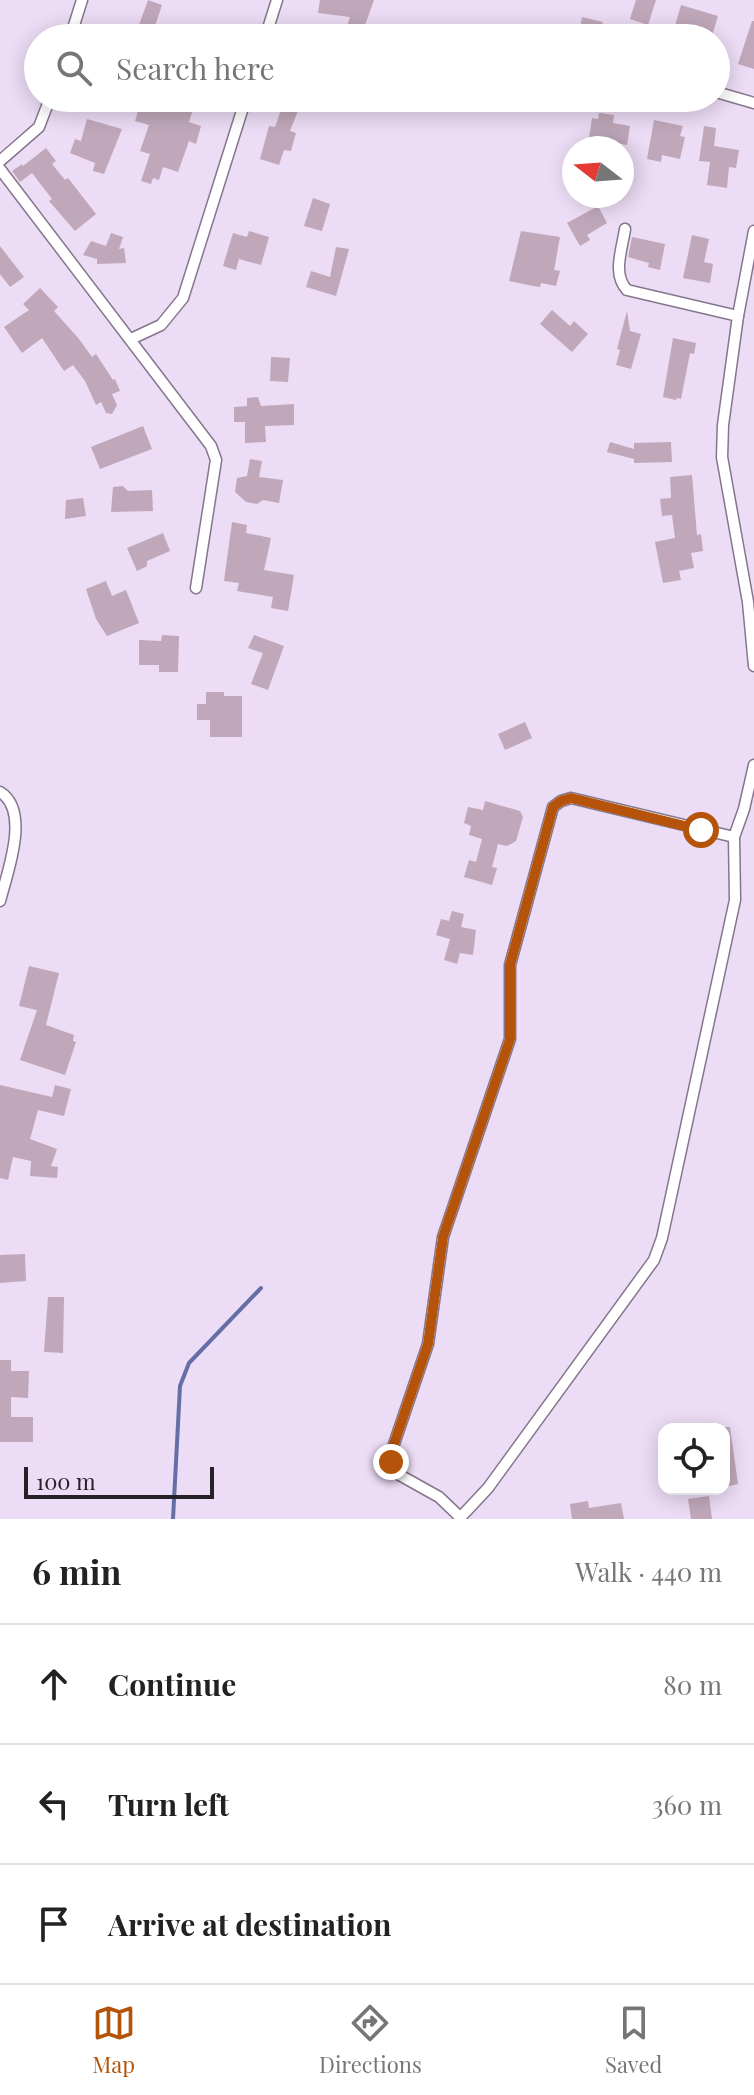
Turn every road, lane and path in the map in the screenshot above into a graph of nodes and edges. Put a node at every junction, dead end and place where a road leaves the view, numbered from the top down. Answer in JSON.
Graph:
{"nodes":[{"id":1,"x":82,"y":0,"type":"edge"},
{"id":2,"x":277,"y":0,"type":"edge"},
{"id":3,"x":74,"y":24,"type":"edge"},
{"id":4,"x":269,"y":24,"type":"edge"},
{"id":5,"x":730,"y":96,"type":"edge"},
{"id":6,"x":754,"y":103,"type":"edge"},
{"id":7,"x":45,"y":112,"type":"edge"},
{"id":8,"x":242,"y":112,"type":"edge"},
{"id":9,"x":0,"y":161,"type":"edge"},
{"id":10,"x":0,"y":169,"type":"edge"},
{"id":11,"x":625,"y":229,"type":"dead end"},
{"id":12,"x":754,"y":231,"type":"edge"},
{"id":13,"x":738,"y":316,"type":"junction"},
{"id":14,"x":131,"y":339,"type":"junction"},
{"id":15,"x":196,"y":588,"type":"dead end"},
{"id":16,"x":751,"y":602,"type":"edge"},
{"id":17,"x":754,"y":666,"type":"edge"},
{"id":18,"x":754,"y":765,"type":"edge"},
{"id":19,"x":0,"y":792,"type":"edge"},
{"id":20,"x":734,"y":837,"type":"junction"},
{"id":21,"x":0,"y":901,"type":"edge"},
{"id":22,"x":459,"y":1518,"type":"edge"}],
"edges":[{"from":1,"to":3,"type":"street"},
{"from":2,"to":4,"type":"street"},
{"from":5,"to":6,"type":"street"},
{"from":7,"to":9,"type":"street"},
{"from":8,"to":14,"type":"street"},
{"from":10,"to":14,"type":"street"},
{"from":11,"to":13,"type":"street"},
{"from":12,"to":13,"type":"street"},
{"from":13,"to":16,"type":"street"},
{"from":14,"to":15,"type":"street"},
{"from":16,"to":17,"type":"street"},
{"from":18,"to":20,"type":"street"},
{"from":19,"to":21,"type":"street"},
{"from":20,"to":22,"type":"street"},
{"from":20,"to":22,"type":"street"}]}
